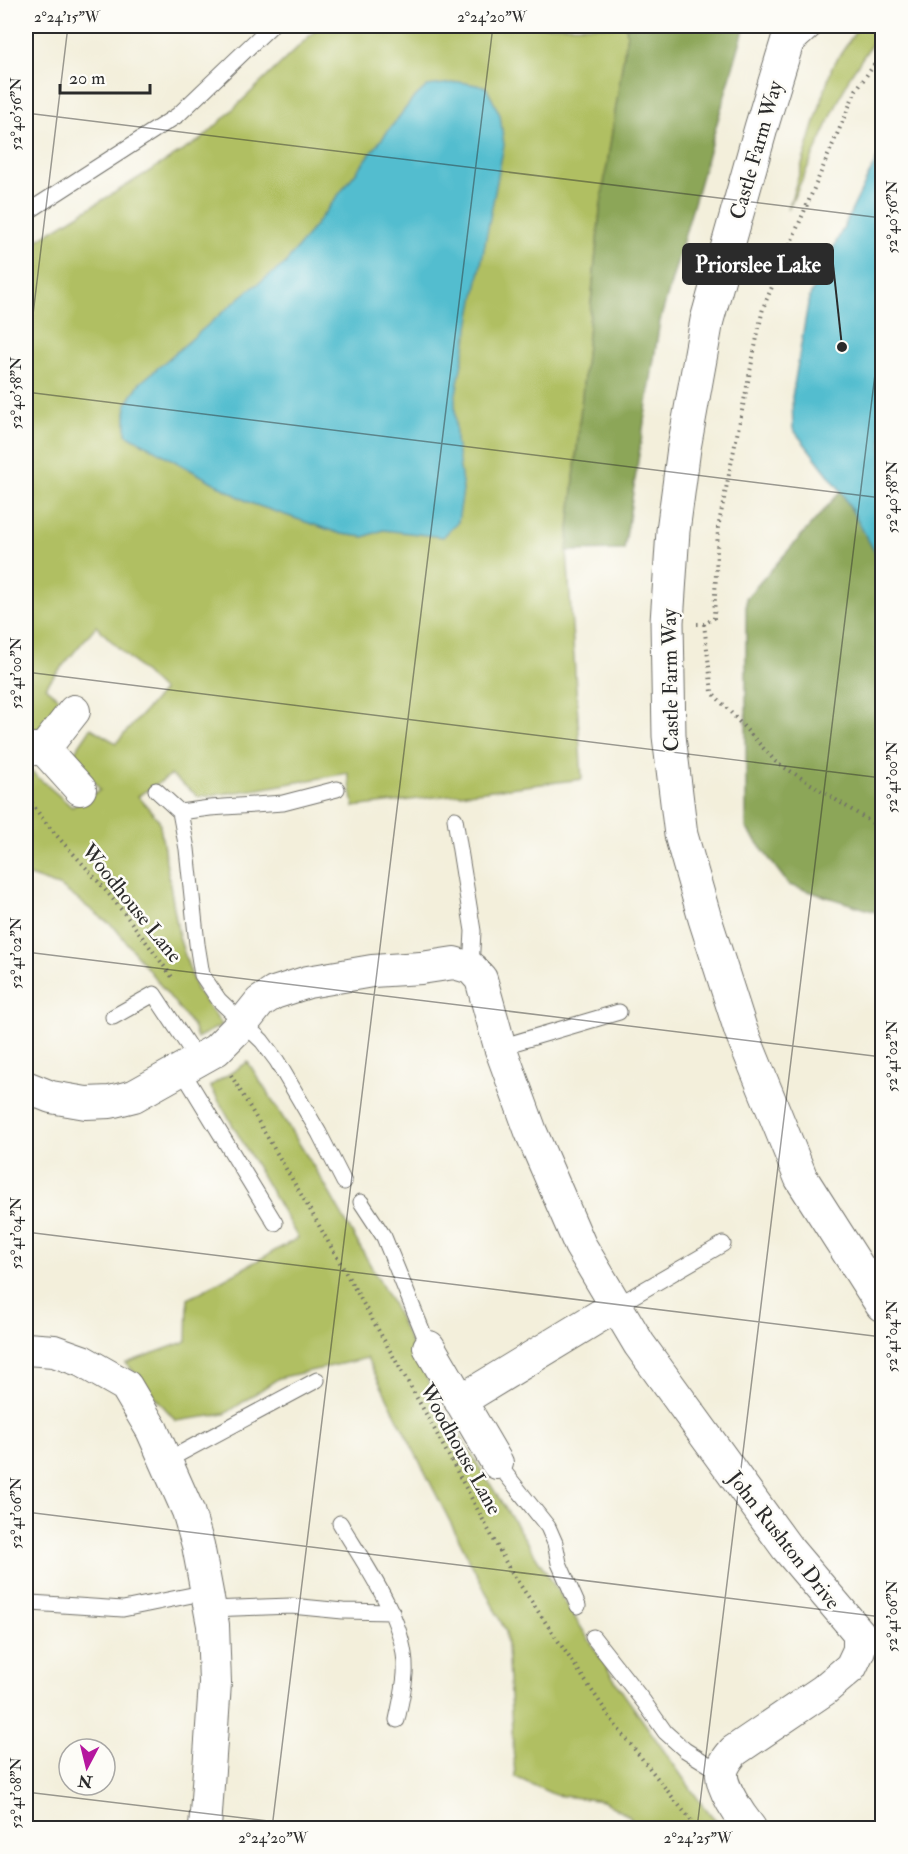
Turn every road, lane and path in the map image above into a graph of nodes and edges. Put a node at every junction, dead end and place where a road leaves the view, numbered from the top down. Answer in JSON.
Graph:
{"nodes":[{"id":1,"x":271,"y":26,"type":"edge"},
{"id":2,"x":792,"y":26,"type":"edge"},
{"id":3,"x":817,"y":26,"type":"edge"},
{"id":4,"x":882,"y":54,"type":"edge"},
{"id":5,"x":782,"y":59,"type":"junction"},
{"id":6,"x":26,"y":213,"type":"edge"},
{"id":7,"x":74,"y":711,"type":"dead end"},
{"id":8,"x":35,"y":749,"type":"edge"},
{"id":9,"x":80,"y":789,"type":"dead end"},
{"id":10,"x":337,"y":789,"type":"dead end"},
{"id":11,"x":156,"y":790,"type":"dead end"},
{"id":12,"x":26,"y":792,"type":"edge"},
{"id":13,"x":180,"y":812,"type":"junction"},
{"id":14,"x":455,"y":819,"type":"dead end"},
{"id":15,"x":882,"y":829,"type":"edge"},
{"id":16,"x":471,"y":968,"type":"junction"},
{"id":17,"x":175,"y":981,"type":"dead end"},
{"id":18,"x":619,"y":1012,"type":"dead end"},
{"id":19,"x":112,"y":1017,"type":"dead end"},
{"id":20,"x":244,"y":1022,"type":"junction"},
{"id":21,"x":500,"y":1047,"type":"junction"},
{"id":22,"x":201,"y":1065,"type":"junction"},
{"id":23,"x":26,"y":1087,"type":"edge"},
{"id":24,"x":344,"y":1182,"type":"dead end"},
{"id":25,"x":361,"y":1202,"type":"dead end"},
{"id":26,"x":275,"y":1223,"type":"dead end"},
{"id":27,"x":723,"y":1244,"type":"dead end"},
{"id":28,"x":882,"y":1305,"type":"edge"},
{"id":29,"x":616,"y":1306,"type":"junction"},
{"id":30,"x":429,"y":1347,"type":"joint"},
{"id":31,"x":26,"y":1348,"type":"edge"},
{"id":32,"x":317,"y":1380,"type":"dead end"},
{"id":33,"x":460,"y":1401,"type":"junction"},
{"id":34,"x":166,"y":1461,"type":"junction"},
{"id":35,"x":497,"y":1463,"type":"joint"},
{"id":36,"x":340,"y":1523,"type":"dead end"},
{"id":37,"x":208,"y":1601,"type":"junction"},
{"id":38,"x":31,"y":1603,"type":"dead end"},
{"id":39,"x":578,"y":1606,"type":"dead end"},
{"id":40,"x":392,"y":1612,"type":"junction"},
{"id":41,"x":593,"y":1637,"type":"dead end"},
{"id":42,"x":397,"y":1720,"type":"dead end"},
{"id":43,"x":722,"y":1773,"type":"junction"},
{"id":44,"x":205,"y":1828,"type":"edge"},
{"id":45,"x":697,"y":1828,"type":"edge"},
{"id":46,"x":750,"y":1828,"type":"edge"}],
"edges":[{"from":1,"to":6,"type":"lane"},
{"from":2,"to":5,"type":"main road","name":"Castle Farm Way"},
{"from":3,"to":5,"type":"lane"},
{"from":4,"to":15,"type":"path"},
{"from":5,"to":28,"type":"main road","name":"Castle Farm Way"},
{"from":7,"to":8,"type":"street"},
{"from":8,"to":9,"type":"street"},
{"from":10,"to":13,"type":"lane"},
{"from":11,"to":13,"type":"lane"},
{"from":12,"to":17,"type":"path","name":"Woodhouse Lane"},
{"from":13,"to":20,"type":"lane"},
{"from":14,"to":16,"type":"lane"},
{"from":16,"to":20,"type":"street"},
{"from":16,"to":21,"type":"street","name":"John Rushton Drive"},
{"from":18,"to":21,"type":"lane"},
{"from":19,"to":22,"type":"lane"},
{"from":20,"to":22,"type":"street"},
{"from":20,"to":24,"type":"lane"},
{"from":21,"to":29,"type":"street","name":"John Rushton Drive"},
{"from":22,"to":23,"type":"street"},
{"from":22,"to":26,"type":"lane"},
{"from":22,"to":45,"type":"path","name":"Woodhouse Lane"},
{"from":25,"to":30,"type":"lane"},
{"from":27,"to":29,"type":"lane"},
{"from":29,"to":33,"type":"street"},
{"from":29,"to":43,"type":"street","name":"John Rushton Drive"},
{"from":30,"to":33,"type":"street"},
{"from":31,"to":34,"type":"street"},
{"from":32,"to":34,"type":"lane"},
{"from":33,"to":35,"type":"street"},
{"from":34,"to":37,"type":"street"},
{"from":35,"to":39,"type":"lane"},
{"from":36,"to":40,"type":"lane"},
{"from":37,"to":38,"type":"lane"},
{"from":37,"to":40,"type":"lane"},
{"from":37,"to":44,"type":"street"},
{"from":40,"to":42,"type":"lane"},
{"from":41,"to":43,"type":"lane"},
{"from":43,"to":46,"type":"street"}]}
